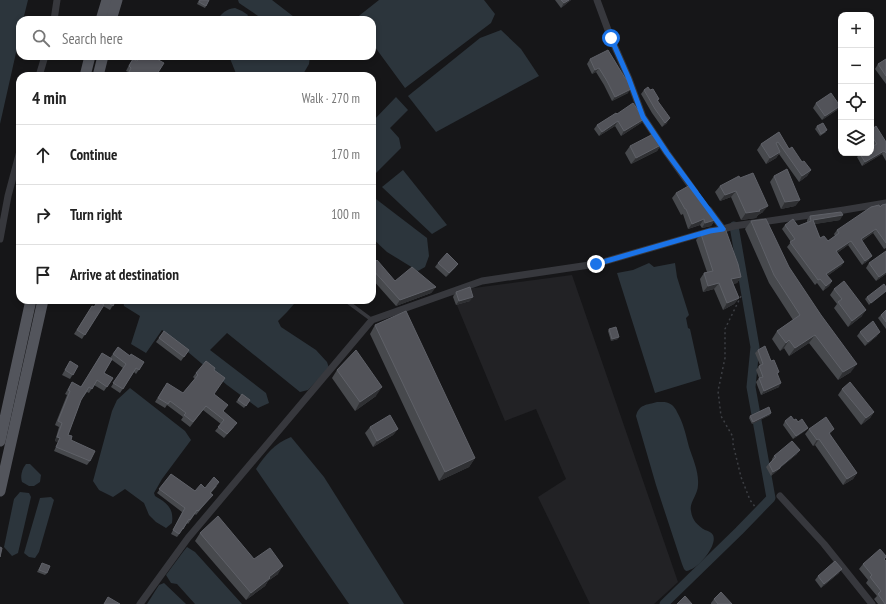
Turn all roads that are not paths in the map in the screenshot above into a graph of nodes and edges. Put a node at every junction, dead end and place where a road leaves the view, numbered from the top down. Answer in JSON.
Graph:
{"nodes":[{"id":1,"x":57,"y":0,"type":"edge"},
{"id":2,"x":107,"y":0,"type":"edge"},
{"id":3,"x":117,"y":0,"type":"edge"},
{"id":4,"x":597,"y":0,"type":"edge"},
{"id":5,"x":55,"y":16,"type":"edge"},
{"id":6,"x":102,"y":16,"type":"edge"},
{"id":7,"x":112,"y":16,"type":"edge"},
{"id":8,"x":44,"y":60,"type":"edge"},
{"id":9,"x":89,"y":60,"type":"edge"},
{"id":10,"x":102,"y":60,"type":"edge"},
{"id":11,"x":40,"y":72,"type":"edge"},
{"id":12,"x":86,"y":72,"type":"edge"},
{"id":13,"x":99,"y":72,"type":"edge"},
{"id":14,"x":16,"y":167,"type":"edge"},
{"id":15,"x":699,"y":198,"type":"edge"},
{"id":16,"x":886,"y":203,"type":"edge"},
{"id":17,"x":704,"y":204,"type":"edge"},
{"id":18,"x":723,"y":229,"type":"junction"},
{"id":19,"x":0,"y":239,"type":"edge"},
{"id":20,"x":30,"y":304,"type":"edge"},
{"id":21,"x":42,"y":304,"type":"edge"},
{"id":22,"x":350,"y":304,"type":"edge"},
{"id":23,"x":372,"y":320,"type":"junction"},
{"id":24,"x":0,"y":441,"type":"edge"},
{"id":25,"x":0,"y":491,"type":"edge"},
{"id":26,"x":780,"y":496,"type":"dead end"},
{"id":27,"x":140,"y":604,"type":"edge"},
{"id":28,"x":872,"y":604,"type":"edge"}],
"edges":[{"from":1,"to":5,"type":"street"},
{"from":2,"to":6,"type":"main road"},
{"from":3,"to":7,"type":"main road"},
{"from":4,"to":15,"type":"street"},
{"from":8,"to":11,"type":"street"},
{"from":9,"to":12,"type":"main road"},
{"from":10,"to":13,"type":"main road"},
{"from":14,"to":19,"type":"street"},
{"from":16,"to":18,"type":"street"},
{"from":17,"to":18,"type":"street"},
{"from":18,"to":23,"type":"street"},
{"from":20,"to":24,"type":"main road"},
{"from":21,"to":25,"type":"main road"},
{"from":22,"to":23,"type":"lane"},
{"from":23,"to":27,"type":"street"},
{"from":26,"to":28,"type":"street"}]}
